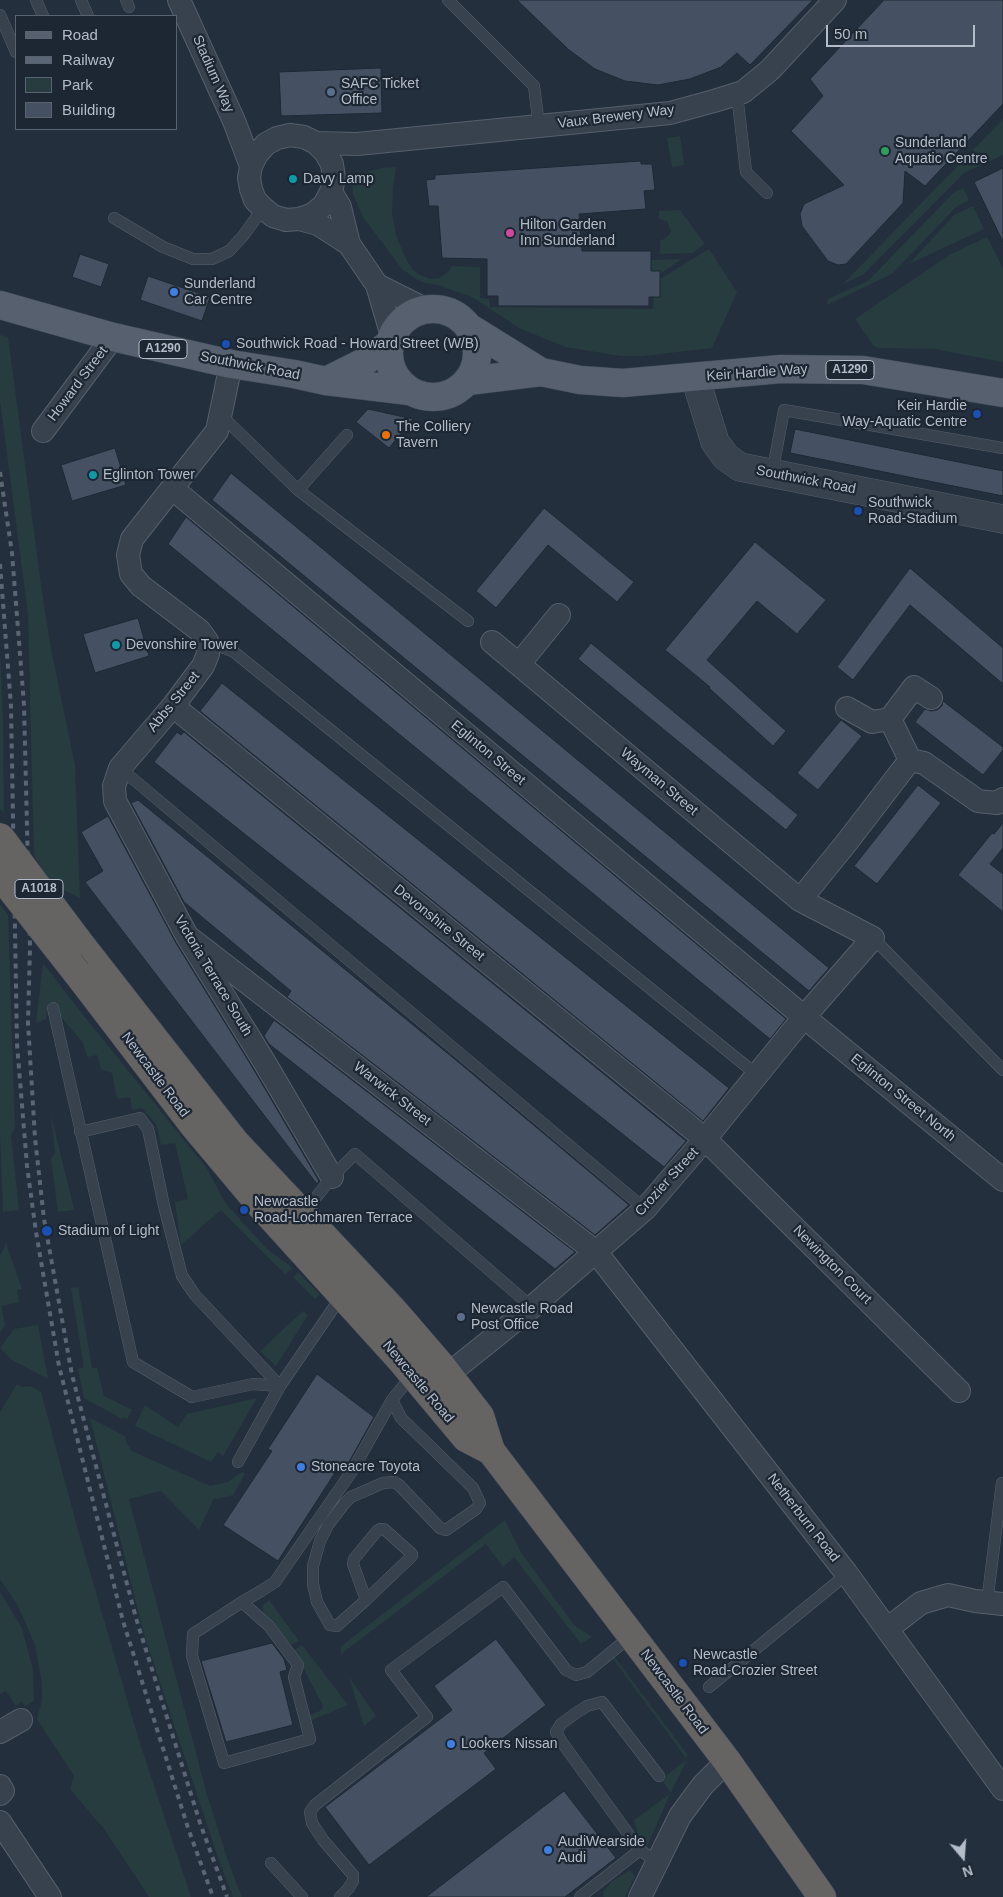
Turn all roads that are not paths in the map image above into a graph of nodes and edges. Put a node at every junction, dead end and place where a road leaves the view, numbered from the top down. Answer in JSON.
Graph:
{"nodes":[{"id":1,"x":36,"y":0,"type":"edge"},
{"id":2,"x":81,"y":0,"type":"edge"},
{"id":3,"x":180,"y":0,"type":"edge"},
{"id":4,"x":448,"y":0,"type":"edge"},
{"id":5,"x":835,"y":0,"type":"edge"},
{"id":6,"x":0,"y":15,"type":"edge"},
{"id":7,"x":43,"y":15,"type":"edge"},
{"id":8,"x":88,"y":15,"type":"edge"},
{"id":9,"x":15,"y":50,"type":"edge"},
{"id":10,"x":738,"y":94,"type":"junction"},
{"id":11,"x":234,"y":121,"type":"junction"},
{"id":12,"x":539,"y":126,"type":"junction"},
{"id":13,"x":277,"y":138,"type":"junction"},
{"id":14,"x":316,"y":143,"type":"junction"},
{"id":15,"x":357,"y":144,"type":"junction"},
{"id":16,"x":332,"y":164,"type":"junction"},
{"id":17,"x":251,"y":166,"type":"junction"},
{"id":18,"x":331,"y":192,"type":"junction"},
{"id":19,"x":768,"y":193,"type":"dead end"},
{"id":20,"x":263,"y":208,"type":"junction"},
{"id":21,"x":114,"y":218,"type":"dead end"},
{"id":22,"x":299,"y":219,"type":"junction"},
{"id":23,"x":349,"y":244,"type":"junction"},
{"id":24,"x":377,"y":285,"type":"junction"},
{"id":25,"x":1,"y":306,"type":"edge"},
{"id":26,"x":425,"y":309,"type":"junction"},
{"id":27,"x":470,"y":328,"type":"junction"},
{"id":28,"x":113,"y":337,"type":"junction"},
{"id":29,"x":390,"y":340,"type":"junction"},
{"id":30,"x":231,"y":364,"type":"junction"},
{"id":31,"x":541,"y":372,"type":"junction"},
{"id":32,"x":695,"y":377,"type":"junction"},
{"id":33,"x":326,"y":381,"type":"junction"},
{"id":34,"x":468,"y":381,"type":"junction"},
{"id":35,"x":408,"y":391,"type":"junction"},
{"id":36,"x":1003,"y":393,"type":"edge"},
{"id":37,"x":222,"y":416,"type":"junction"},
{"id":38,"x":43,"y":431,"type":"dead end"},
{"id":39,"x":346,"y":435,"type":"dead end"},
{"id":40,"x":1003,"y":448,"type":"edge"},
{"id":41,"x":772,"y":474,"type":"junction"},
{"id":42,"x":173,"y":489,"type":"junction"},
{"id":43,"x":298,"y":490,"type":"junction"},
{"id":44,"x":1003,"y":519,"type":"edge"},
{"id":45,"x":559,"y":615,"type":"dead end"},
{"id":46,"x":468,"y":621,"type":"dead end"},
{"id":47,"x":207,"y":642,"type":"junction"},
{"id":48,"x":492,"y":642,"type":"dead end"},
{"id":49,"x":519,"y":664,"type":"junction"},
{"id":50,"x":931,"y":698,"type":"dead end"},
{"id":51,"x":173,"y":706,"type":"junction"},
{"id":52,"x":847,"y":708,"type":"dead end"},
{"id":53,"x":890,"y":719,"type":"junction"},
{"id":54,"x":910,"y":760,"type":"junction"},
{"id":55,"x":120,"y":768,"type":"junction"},
{"id":56,"x":1003,"y":799,"type":"edge"},
{"id":57,"x":0,"y":837,"type":"edge"},
{"id":58,"x":0,"y":875,"type":"edge"},
{"id":59,"x":800,"y":900,"type":"junction"},
{"id":60,"x":187,"y":936,"type":"junction"},
{"id":61,"x":873,"y":938,"type":"junction"},
{"id":62,"x":53,"y":1008,"type":"dead end"},
{"id":63,"x":804,"y":1016,"type":"junction"},
{"id":64,"x":1003,"y":1070,"type":"edge"},
{"id":65,"x":756,"y":1074,"type":"junction"},
{"id":66,"x":80,"y":1132,"type":"junction"},
{"id":67,"x":705,"y":1140,"type":"junction"},
{"id":68,"x":332,"y":1177,"type":"junction"},
{"id":69,"x":1003,"y":1180,"type":"edge"},
{"id":70,"x":645,"y":1209,"type":"junction"},
{"id":71,"x":303,"y":1215,"type":"junction"},
{"id":72,"x":596,"y":1252,"type":"junction"},
{"id":73,"x":352,"y":1286,"type":"junction"},
{"id":74,"x":532,"y":1307,"type":"junction"},
{"id":75,"x":427,"y":1371,"type":"junction"},
{"id":76,"x":280,"y":1386,"type":"junction"},
{"id":77,"x":959,"y":1391,"type":"dead end"},
{"id":78,"x":392,"y":1400,"type":"junction"},
{"id":79,"x":238,"y":1462,"type":"dead end"},
{"id":80,"x":1002,"y":1483,"type":"edge"},
{"id":81,"x":847,"y":1574,"type":"junction"},
{"id":82,"x":366,"y":1600,"type":"junction"},
{"id":83,"x":242,"y":1602,"type":"junction"},
{"id":84,"x":995,"y":1604,"type":"edge"},
{"id":85,"x":887,"y":1629,"type":"junction"},
{"id":86,"x":631,"y":1636,"type":"junction"},
{"id":87,"x":708,"y":1687,"type":"dead end"},
{"id":88,"x":21,"y":1720,"type":"dead end"},
{"id":89,"x":0,"y":1732,"type":"edge"},
{"id":90,"x":727,"y":1761,"type":"junction"},
{"id":91,"x":659,"y":1776,"type":"dead end"},
{"id":92,"x":0,"y":1786,"type":"edge"},
{"id":93,"x":1003,"y":1789,"type":"edge"},
{"id":94,"x":0,"y":1794,"type":"edge"},
{"id":95,"x":0,"y":1822,"type":"edge"},
{"id":96,"x":649,"y":1856,"type":"junction"},
{"id":97,"x":271,"y":1863,"type":"dead end"},
{"id":98,"x":594,"y":1893,"type":"edge"},
{"id":99,"x":50,"y":1897,"type":"edge"},
{"id":100,"x":302,"y":1897,"type":"edge"},
{"id":101,"x":340,"y":1897,"type":"edge"},
{"id":102,"x":580,"y":1897,"type":"edge"},
{"id":103,"x":640,"y":1897,"type":"edge"},
{"id":104,"x":822,"y":1897,"type":"edge"}],
"edges":[{"from":1,"to":7,"type":"lane"},
{"from":2,"to":8,"type":"lane"},
{"from":3,"to":11,"type":"street","name":"Stadium Way"},
{"from":4,"to":12,"type":"lane"},
{"from":5,"to":10,"type":"street","name":"Vaux Brewery Way"},
{"from":6,"to":9,"type":"lane"},
{"from":10,"to":12,"type":"street","name":"Vaux Brewery Way"},
{"from":10,"to":19,"type":"lane"},
{"from":11,"to":13,"type":"street","name":"Stadium Way"},
{"from":11,"to":17,"type":"street","name":"Stadium Way"},
{"from":12,"to":15,"type":"street","name":"Vaux Brewery Way"},
{"from":13,"to":14,"type":"street","name":"Stadium Way"},
{"from":13,"to":17,"type":"street"},
{"from":14,"to":15,"type":"street","name":"Vaux Brewery Way"},
{"from":14,"to":16,"type":"street"},
{"from":15,"to":16,"type":"street"},
{"from":16,"to":18,"type":"street"},
{"from":17,"to":20,"type":"street","name":"Stadium Way"},
{"from":18,"to":22,"type":"street"},
{"from":18,"to":23,"type":"street"},
{"from":20,"to":21,"type":"lane"},
{"from":20,"to":22,"type":"street"},
{"from":22,"to":23,"type":"street"},
{"from":23,"to":24,"type":"street"},
{"from":24,"to":26,"type":"street"},
{"from":24,"to":29,"type":"street"},
{"from":25,"to":28,"type":"main road","name":"Southwick Road","number":"A1290"},
{"from":26,"to":27,"type":"main road"},
{"from":26,"to":29,"type":"main road"},
{"from":27,"to":31,"type":"main road","number":"A1290"},
{"from":27,"to":34,"type":"main road"},
{"from":28,"to":30,"type":"main road","name":"Southwick Road","number":"A1290"},
{"from":28,"to":38,"type":"street","name":"Howard Street"},
{"from":29,"to":33,"type":"main road"},
{"from":29,"to":35,"type":"main road"},
{"from":30,"to":33,"type":"main road","name":"Southwick Road","number":"A1290"},
{"from":30,"to":37,"type":"street"},
{"from":31,"to":32,"type":"main road","name":"Keir Hardie Way","number":"A1290"},
{"from":31,"to":34,"type":"main road","number":"A1290"},
{"from":32,"to":36,"type":"main road","name":"Keir Hardie Way","number":"A1290"},
{"from":32,"to":41,"type":"street","name":"Southwick Road"},
{"from":33,"to":35,"type":"main road","number":"A1290"},
{"from":34,"to":35,"type":"main road"},
{"from":37,"to":42,"type":"street"},
{"from":37,"to":43,"type":"lane"},
{"from":39,"to":43,"type":"lane"},
{"from":40,"to":41,"type":"lane"},
{"from":41,"to":44,"type":"street","name":"Southwick Road"},
{"from":42,"to":47,"type":"street"},
{"from":42,"to":63,"type":"street","name":"Eglinton Street"},
{"from":43,"to":46,"type":"lane"},
{"from":45,"to":49,"type":"street"},
{"from":47,"to":51,"type":"street","name":"Abbs Street"},
{"from":47,"to":65,"type":"lane"},
{"from":48,"to":49,"type":"street","name":"Wayman Street"},
{"from":49,"to":59,"type":"street","name":"Wayman Street"},
{"from":50,"to":53,"type":"street"},
{"from":51,"to":55,"type":"street","name":"Abbs Street"},
{"from":51,"to":67,"type":"street","name":"Devonshire Street"},
{"from":52,"to":53,"type":"street"},
{"from":53,"to":54,"type":"street"},
{"from":54,"to":56,"type":"street"},
{"from":54,"to":59,"type":"street"},
{"from":55,"to":60,"type":"street","name":"Victoria Terrace South"},
{"from":55,"to":70,"type":"lane"},
{"from":57,"to":71,"type":"highway","number":"A1018","bridge":true},
{"from":58,"to":73,"type":"highway","name":"Newcastle Road","number":"A1018","bridge":true},
{"from":59,"to":61,"type":"street","name":"Wayman Street"},
{"from":60,"to":68,"type":"street","name":"Victoria Terrace South"},
{"from":60,"to":72,"type":"street","name":"Warwick Street"},
{"from":61,"to":63,"type":"street","name":"Crozier Street"},
{"from":61,"to":64,"type":"lane","name":"Wayman Street"},
{"from":62,"to":66,"type":"lane"},
{"from":63,"to":65,"type":"street","name":"Crozier Street"},
{"from":63,"to":69,"type":"street","name":"Eglinton Street North"},
{"from":65,"to":67,"type":"street","name":"Crozier Street"},
{"from":66,"to":76,"type":"lane"},
{"from":66,"to":76,"type":"lane"},
{"from":67,"to":70,"type":"street","name":"Crozier Street"},
{"from":67,"to":77,"type":"street","name":"Newington Court"},
{"from":68,"to":71,"type":"lane"},
{"from":68,"to":74,"type":"lane"},
{"from":70,"to":72,"type":"street","name":"Crozier Street"},
{"from":71,"to":73,"type":"highway","number":"A1018"},
{"from":72,"to":74,"type":"street","name":"Crozier Street"},
{"from":72,"to":81,"type":"street","name":"Netherburn Road"},
{"from":73,"to":75,"type":"highway","number":"A1018"},
{"from":73,"to":76,"type":"lane"},
{"from":74,"to":75,"type":"street","name":"Crozier Street"},
{"from":75,"to":78,"type":"lane"},
{"from":75,"to":86,"type":"highway","name":"Newcastle Road","number":"A1018"},
{"from":76,"to":79,"type":"lane"},
{"from":78,"to":82,"type":"lane"},
{"from":78,"to":83,"type":"lane"},
{"from":80,"to":84,"type":"lane"},
{"from":81,"to":85,"type":"street","name":"Netherburn Road"},
{"from":81,"to":87,"type":"lane"},
{"from":82,"to":82,"type":"lane"},
{"from":83,"to":83,"type":"lane"},
{"from":84,"to":85,"type":"street"},
{"from":85,"to":93,"type":"street","name":"Netherburn Road"},
{"from":86,"to":90,"type":"highway","name":"Newcastle Road","number":"A1018"},
{"from":86,"to":101,"type":"lane"},
{"from":88,"to":89,"type":"street"},
{"from":90,"to":96,"type":"street"},
{"from":90,"to":104,"type":"highway","name":"Newcastle Road","number":"A1018"},
{"from":91,"to":96,"type":"lane"},
{"from":92,"to":94,"type":"street"},
{"from":95,"to":99,"type":"street"},
{"from":96,"to":98,"type":"lane"},
{"from":96,"to":103,"type":"street"},
{"from":97,"to":100,"type":"lane"},
{"from":98,"to":102,"type":"lane"}]}
